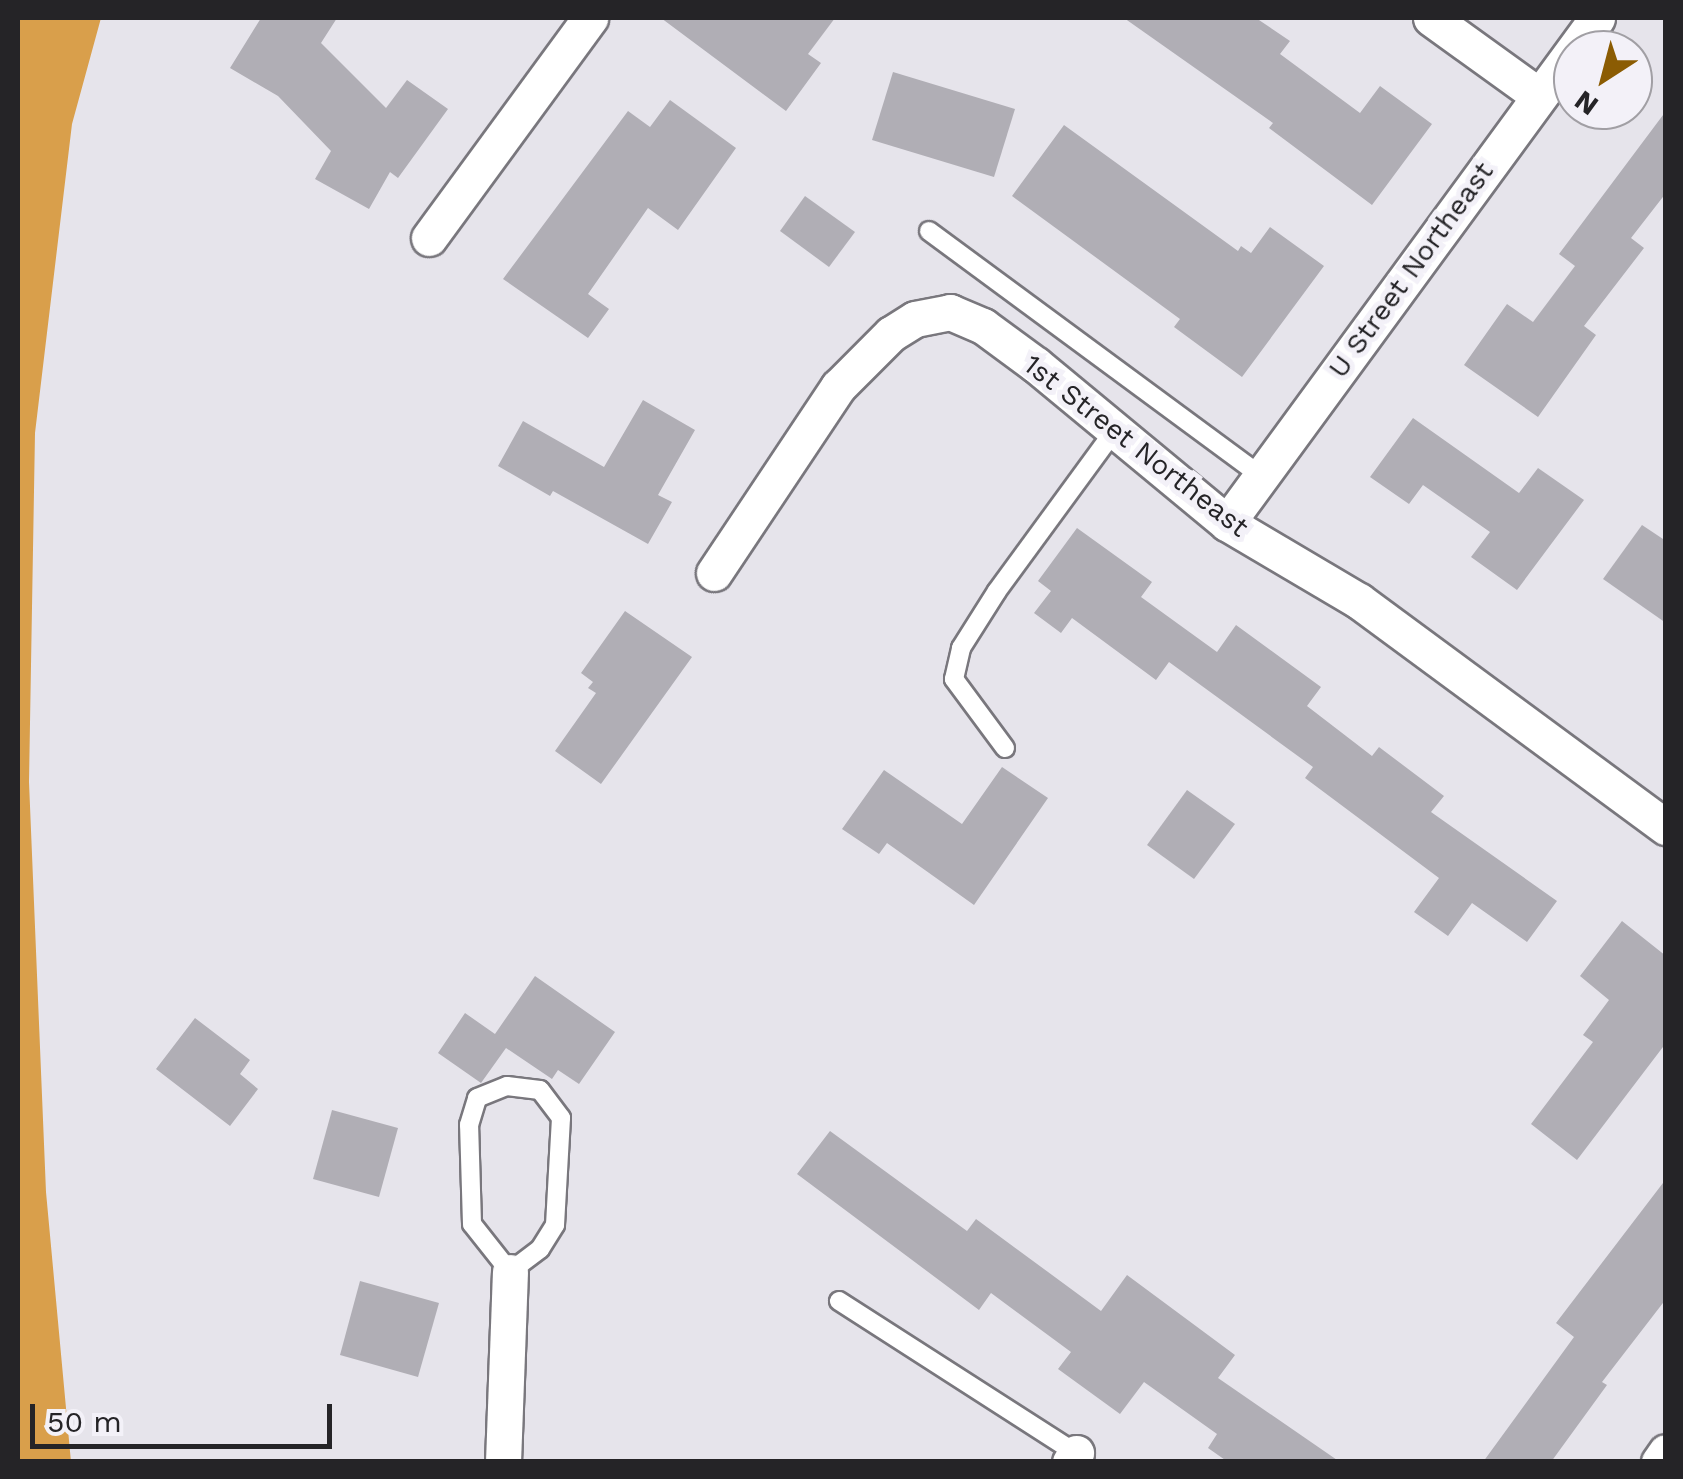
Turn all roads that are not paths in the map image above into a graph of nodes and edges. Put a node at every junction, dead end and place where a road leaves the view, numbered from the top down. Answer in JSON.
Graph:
{"nodes":[{"id":1,"x":590,"y":18,"type":"edge"},
{"id":2,"x":1432,"y":18,"type":"edge"},
{"id":3,"x":1597,"y":18,"type":"edge"},
{"id":4,"x":1539,"y":96,"type":"junction"},
{"id":5,"x":929,"y":231,"type":"dead end"},
{"id":6,"x":429,"y":238,"type":"dead end"},
{"id":7,"x":1115,"y":430,"type":"junction"},
{"id":8,"x":1260,"y":476,"type":"junction"},
{"id":9,"x":1227,"y":523,"type":"junction"},
{"id":10,"x":714,"y":572,"type":"dead end"},
{"id":11,"x":1005,"y":748,"type":"dead end"},
{"id":12,"x":1666,"y":828,"type":"edge"},
{"id":13,"x":510,"y":1272,"type":"junction"},
{"id":14,"x":839,"y":1301,"type":"dead end"},
{"id":15,"x":1666,"y":1452,"type":"edge"},
{"id":16,"x":1073,"y":1457,"type":"edge"},
{"id":17,"x":503,"y":1462,"type":"edge"},
{"id":18,"x":1659,"y":1462,"type":"edge"}],
"edges":[{"from":1,"to":6,"type":"street"},
{"from":2,"to":4,"type":"street"},
{"from":3,"to":4,"type":"street","name":"U Street Northeast"},
{"from":4,"to":8,"type":"street","name":"U Street Northeast"},
{"from":5,"to":8,"type":"lane"},
{"from":7,"to":9,"type":"street","name":"1st Street Northeast"},
{"from":7,"to":10,"type":"street","name":"1st Street Northeast"},
{"from":7,"to":11,"type":"lane"},
{"from":8,"to":9,"type":"street","name":"U Street Northeast"},
{"from":9,"to":12,"type":"street","name":"1st Street Northeast"},
{"from":13,"to":13,"type":"lane"},
{"from":13,"to":17,"type":"street"},
{"from":14,"to":16,"type":"lane"},
{"from":15,"to":18,"type":"street"}]}
